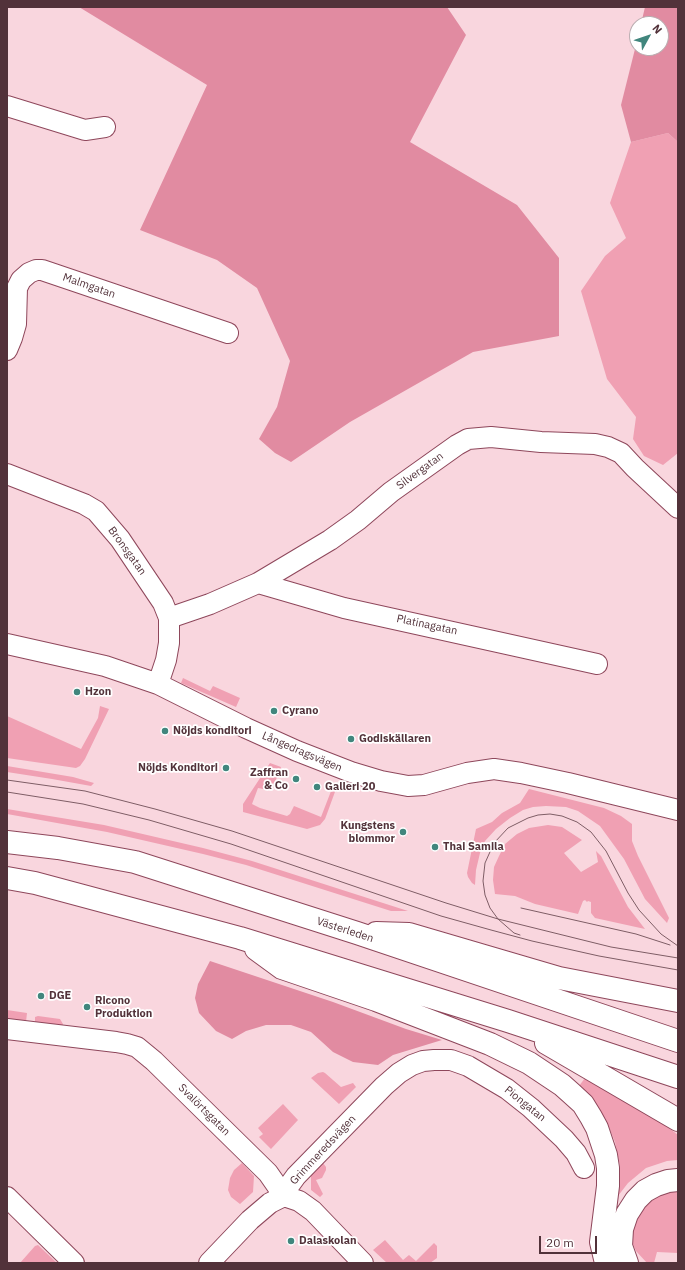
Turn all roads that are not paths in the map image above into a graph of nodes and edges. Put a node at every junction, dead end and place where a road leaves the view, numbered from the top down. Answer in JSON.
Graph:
{"nodes":[{"id":1,"x":7,"y":106,"type":"edge"},
{"id":2,"x":105,"y":127,"type":"dead end"},
{"id":3,"x":228,"y":333,"type":"dead end"},
{"id":4,"x":7,"y":350,"type":"edge"},
{"id":5,"x":7,"y":474,"type":"edge"},
{"id":6,"x":678,"y":508,"type":"edge"},
{"id":7,"x":258,"y":583,"type":"junction"},
{"id":8,"x":169,"y":618,"type":"junction"},
{"id":9,"x":7,"y":644,"type":"edge"},
{"id":10,"x":596,"y":664,"type":"dead end"},
{"id":11,"x":158,"y":684,"type":"junction"},
{"id":12,"x":678,"y":810,"type":"edge"},
{"id":13,"x":7,"y":842,"type":"edge"},
{"id":14,"x":7,"y":878,"type":"edge"},
{"id":15,"x":357,"y":933,"type":"junction"},
{"id":16,"x":240,"y":938,"type":"junction"},
{"id":17,"x":678,"y":1001,"type":"edge"},
{"id":18,"x":508,"y":1022,"type":"junction"},
{"id":19,"x":7,"y":1029,"type":"edge"},
{"id":20,"x":678,"y":1041,"type":"edge"},
{"id":21,"x":451,"y":1060,"type":"joint"},
{"id":22,"x":655,"y":1069,"type":"junction"},
{"id":23,"x":678,"y":1077,"type":"edge"},
{"id":24,"x":678,"y":1084,"type":"edge"},
{"id":25,"x":678,"y":1120,"type":"edge"},
{"id":26,"x":584,"y":1168,"type":"dead end"},
{"id":27,"x":678,"y":1180,"type":"edge"},
{"id":28,"x":284,"y":1196,"type":"junction"},
{"id":29,"x":7,"y":1197,"type":"edge"},
{"id":30,"x":74,"y":1263,"type":"edge"},
{"id":31,"x":209,"y":1263,"type":"edge"},
{"id":32,"x":363,"y":1263,"type":"edge"},
{"id":33,"x":606,"y":1263,"type":"edge"},
{"id":34,"x":626,"y":1263,"type":"edge"}],
"edges":[{"from":1,"to":2,"type":"street"},
{"from":3,"to":4,"type":"street","name":"Malmgatan"},
{"from":5,"to":8,"type":"street","name":"Bronsgatan"},
{"from":6,"to":7,"type":"street","name":"Silvergatan"},
{"from":7,"to":8,"type":"street","name":"Silvergatan"},
{"from":7,"to":10,"type":"street","name":"Platinagatan"},
{"from":8,"to":11,"type":"street","name":"Bronsgatan"},
{"from":9,"to":11,"type":"street","name":"Långedragsvägen"},
{"from":11,"to":12,"type":"street","name":"Långedragsvägen"},
{"from":13,"to":15,"type":"highway","name":"Västerleden"},
{"from":14,"to":16,"type":"highway"},
{"from":15,"to":17,"type":"highway"},
{"from":15,"to":20,"type":"highway","name":"Västerleden"},
{"from":16,"to":18,"type":"highway"},
{"from":16,"to":33,"type":"highway"},
{"from":18,"to":22,"type":"highway"},
{"from":18,"to":25,"type":"highway"},
{"from":19,"to":28,"type":"street","name":"Svalörtsgatan"},
{"from":21,"to":26,"type":"street","name":"Piongatan"},
{"from":21,"to":28,"type":"street","name":"Grimmeredsvägen"},
{"from":22,"to":23,"type":"highway"},
{"from":22,"to":24,"type":"highway"},
{"from":27,"to":34,"type":"highway"},
{"from":28,"to":31,"type":"street","name":"Grimmeredsvägen"},
{"from":28,"to":32,"type":"street"},
{"from":29,"to":30,"type":"street"}]}
